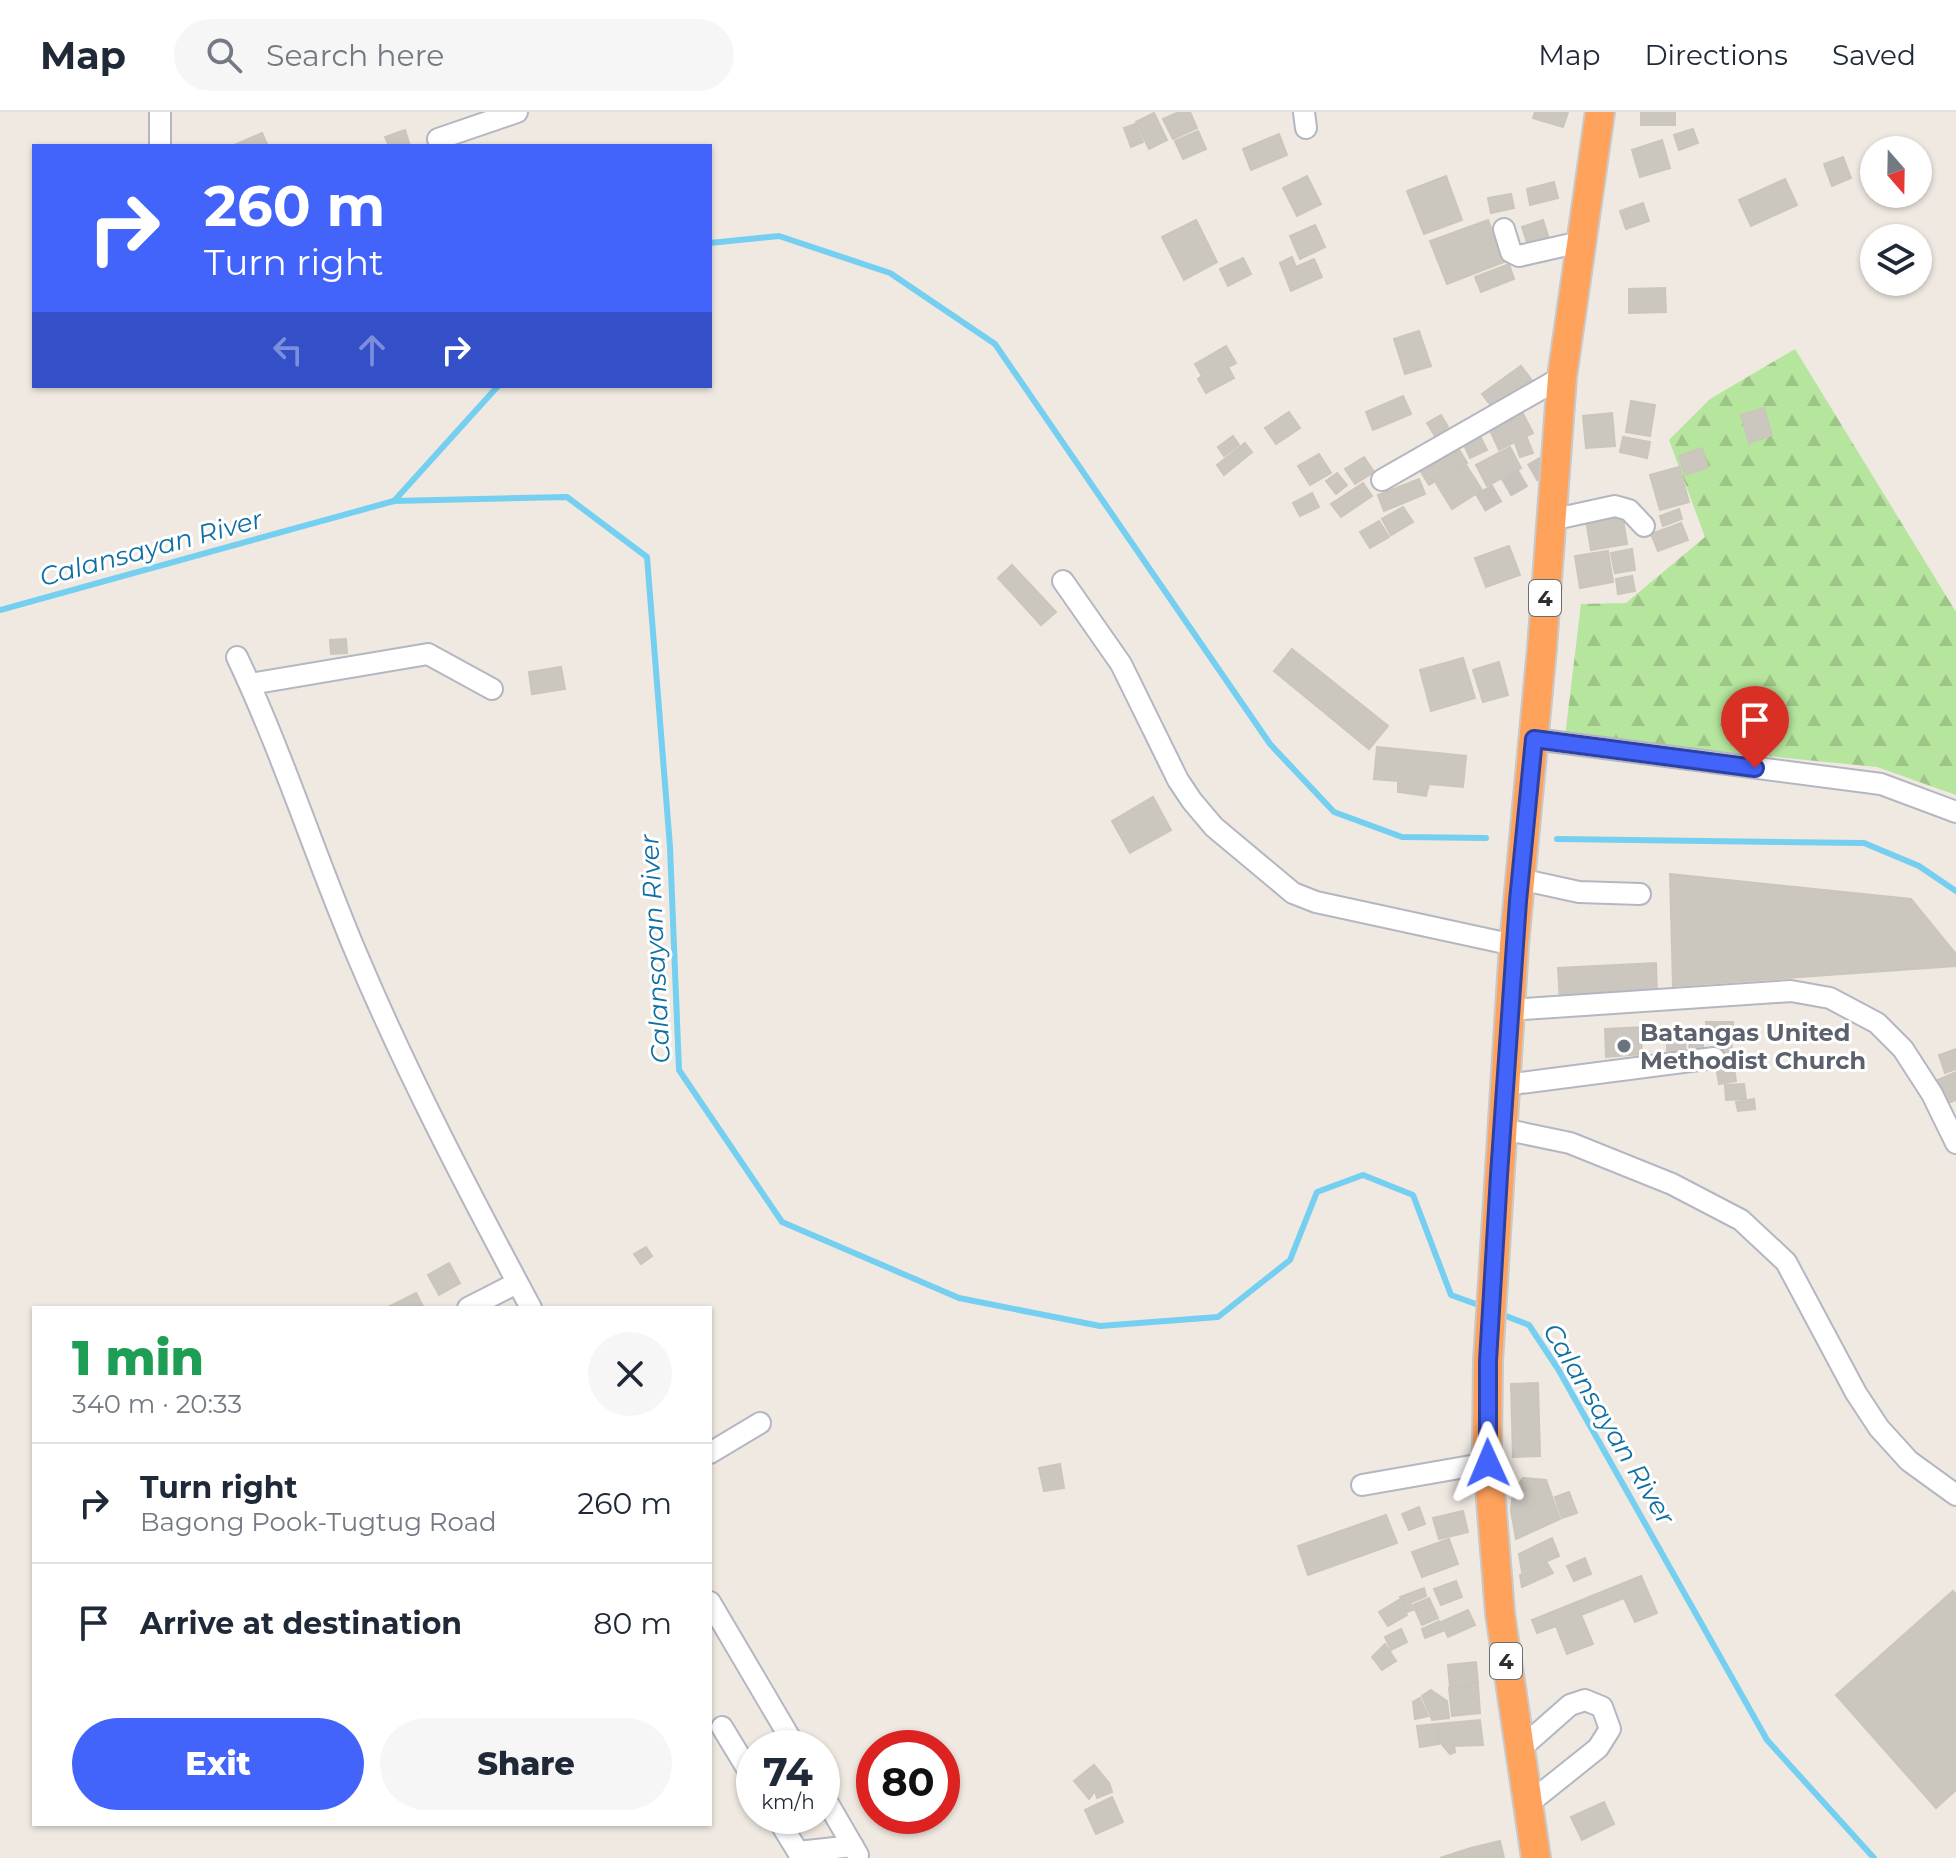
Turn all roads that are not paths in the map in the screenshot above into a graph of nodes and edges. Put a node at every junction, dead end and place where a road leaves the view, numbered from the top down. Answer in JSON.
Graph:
{"nodes":[{"id":1,"x":160,"y":112,"type":"edge"},
{"id":2,"x":517,"y":112,"type":"edge"},
{"id":3,"x":1600,"y":112,"type":"edge"},
{"id":4,"x":438,"y":139,"type":"dead end"},
{"id":5,"x":160,"y":144,"type":"edge"},
{"id":6,"x":1504,"y":229,"type":"dead end"},
{"id":7,"x":1580,"y":242,"type":"junction"},
{"id":8,"x":1562,"y":377,"type":"junction"},
{"id":9,"x":1382,"y":480,"type":"dead end"},
{"id":10,"x":1551,"y":520,"type":"junction"},
{"id":11,"x":1644,"y":526,"type":"dead end"},
{"id":12,"x":1063,"y":581,"type":"dead end"},
{"id":13,"x":237,"y":657,"type":"dead end"},
{"id":14,"x":250,"y":684,"type":"junction"},
{"id":15,"x":492,"y":689,"type":"dead end"},
{"id":16,"x":1534,"y":739,"type":"junction"},
{"id":17,"x":1956,"y":812,"type":"edge"},
{"id":18,"x":1519,"y":879,"type":"junction"},
{"id":19,"x":1640,"y":894,"type":"dead end"},
{"id":20,"x":1514,"y":945,"type":"junction"},
{"id":21,"x":1510,"y":1010,"type":"junction"},
{"id":22,"x":1714,"y":1058,"type":"dead end"},
{"id":23,"x":1505,"y":1085,"type":"junction"},
{"id":24,"x":1503,"y":1129,"type":"junction"},
{"id":25,"x":1956,"y":1143,"type":"edge"},
{"id":26,"x":517,"y":1283,"type":"junction"},
{"id":27,"x":472,"y":1306,"type":"edge"},
{"id":28,"x":530,"y":1306,"type":"edge"},
{"id":29,"x":760,"y":1423,"type":"dead end"},
{"id":30,"x":712,"y":1452,"type":"edge"},
{"id":31,"x":1488,"y":1463,"type":"junction"},
{"id":32,"x":1362,"y":1485,"type":"dead end"},
{"id":33,"x":1956,"y":1495,"type":"edge"},
{"id":34,"x":712,"y":1605,"type":"edge"},
{"id":35,"x":722,"y":1727,"type":"dead end"},
{"id":36,"x":785,"y":1730,"type":"edge"},
{"id":37,"x":736,"y":1750,"type":"edge"},
{"id":38,"x":1519,"y":1750,"type":"junction"},
{"id":39,"x":1528,"y":1804,"type":"junction"},
{"id":40,"x":840,"y":1823,"type":"edge"},
{"id":41,"x":782,"y":1834,"type":"edge"},
{"id":42,"x":857,"y":1852,"type":"edge"},
{"id":43,"x":789,"y":1855,"type":"edge"},
{"id":44,"x":1536,"y":1858,"type":"edge"}],
"edges":[{"from":1,"to":5,"type":"street"},
{"from":2,"to":4,"type":"street"},
{"from":3,"to":7,"type":"highway","number":"4"},
{"from":6,"to":7,"type":"street"},
{"from":7,"to":8,"type":"highway","number":"4"},
{"from":8,"to":9,"type":"street"},
{"from":8,"to":10,"type":"highway","number":"4"},
{"from":10,"to":11,"type":"street"},
{"from":10,"to":16,"type":"highway","number":"4"},
{"from":12,"to":20,"type":"street"},
{"from":13,"to":14,"type":"street"},
{"from":14,"to":15,"type":"street"},
{"from":14,"to":26,"type":"street"},
{"from":16,"to":17,"type":"street"},
{"from":16,"to":18,"type":"highway","number":"4"},
{"from":18,"to":19,"type":"street"},
{"from":18,"to":20,"type":"highway","number":"4"},
{"from":20,"to":21,"type":"highway","number":"4"},
{"from":21,"to":23,"type":"highway","number":"4"},
{"from":21,"to":25,"type":"street"},
{"from":22,"to":23,"type":"street"},
{"from":23,"to":24,"type":"highway","number":"4"},
{"from":24,"to":31,"type":"highway","number":"4"},
{"from":24,"to":33,"type":"street"},
{"from":26,"to":27,"type":"street"},
{"from":26,"to":28,"type":"street"},
{"from":29,"to":30,"type":"street"},
{"from":31,"to":32,"type":"street"},
{"from":31,"to":38,"type":"highway","number":"4"},
{"from":34,"to":36,"type":"street"},
{"from":35,"to":37,"type":"street"},
{"from":38,"to":39,"type":"highway","number":"4"},
{"from":38,"to":39,"type":"street"},
{"from":39,"to":44,"type":"highway","number":"4"},
{"from":40,"to":42,"type":"street"},
{"from":41,"to":43,"type":"street"},
{"from":42,"to":43,"type":"street"}]}
